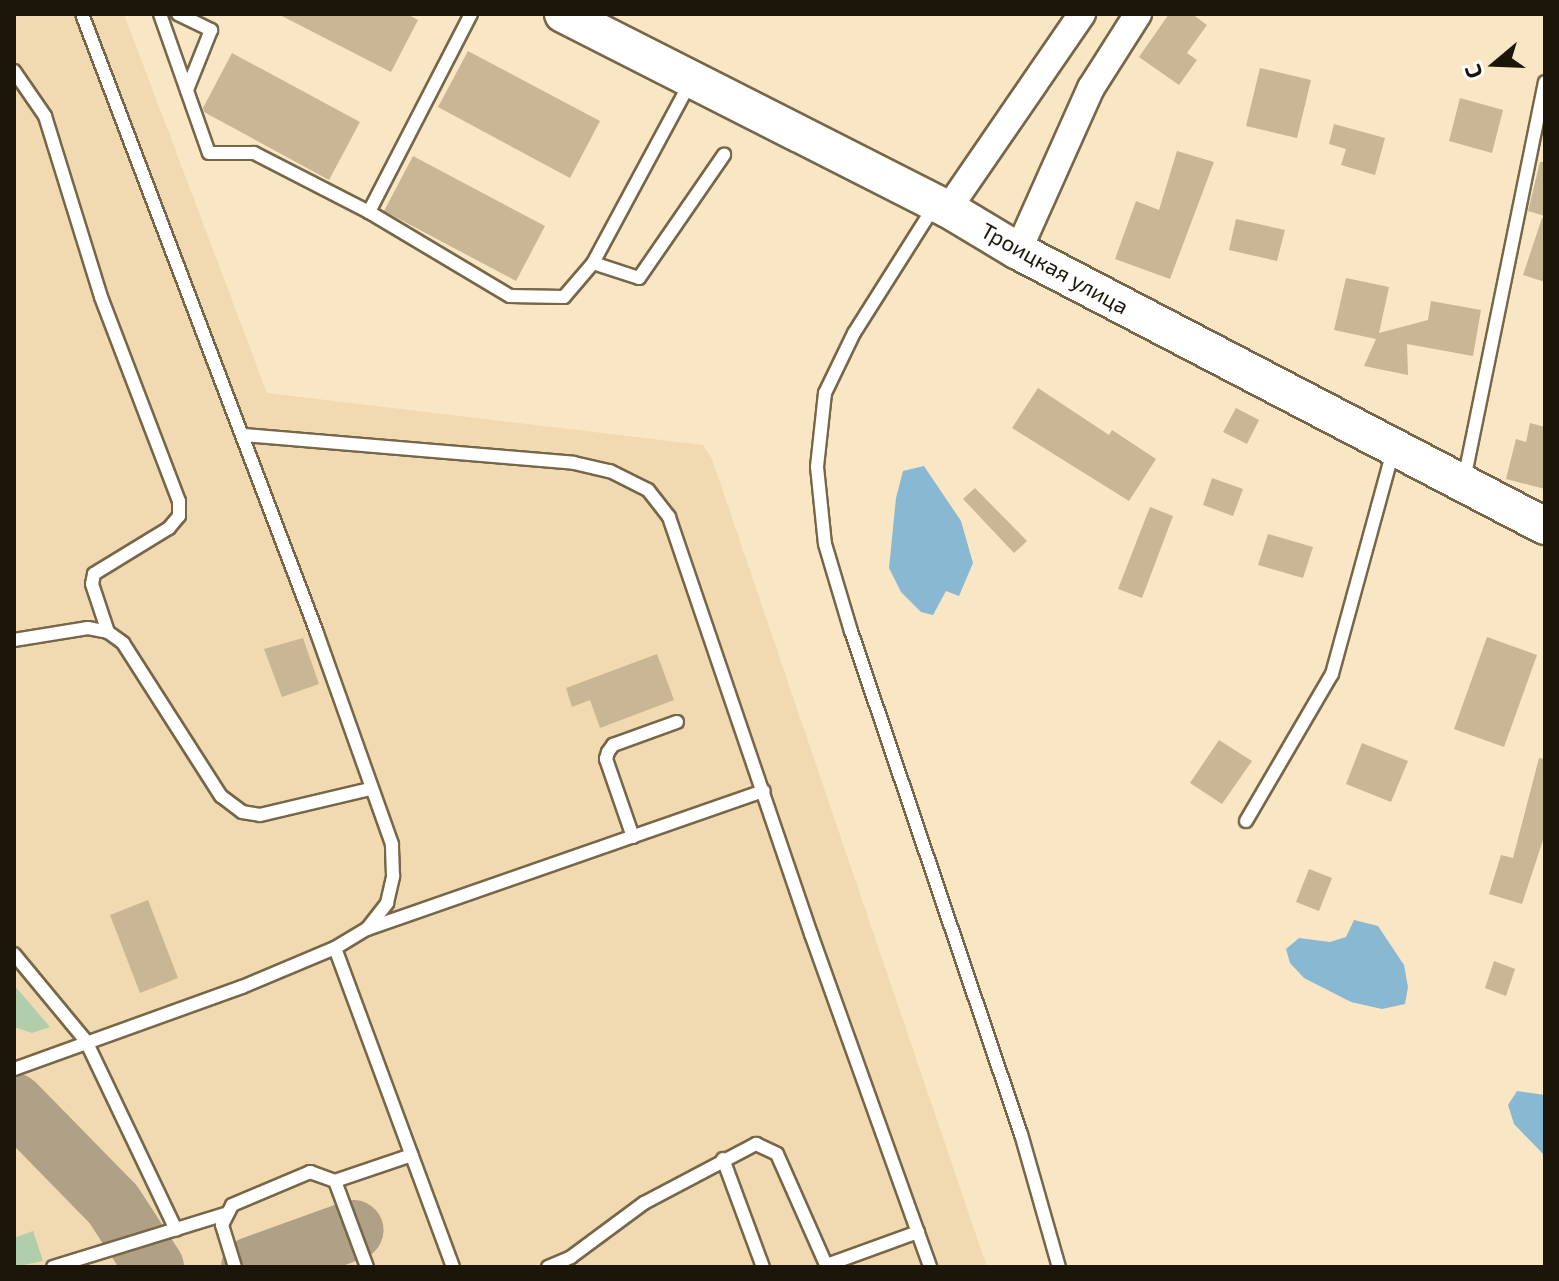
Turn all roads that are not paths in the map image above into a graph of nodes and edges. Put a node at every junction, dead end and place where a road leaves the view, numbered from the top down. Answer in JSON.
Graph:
{"nodes":[{"id":1,"x":82,"y":14,"type":"edge"},
{"id":2,"x":160,"y":14,"type":"edge"},
{"id":3,"x":178,"y":14,"type":"edge"},
{"id":4,"x":471,"y":14,"type":"edge"},
{"id":5,"x":563,"y":14,"type":"edge"},
{"id":6,"x":1082,"y":14,"type":"edge"},
{"id":7,"x":1138,"y":14,"type":"edge"},
{"id":8,"x":14,"y":71,"type":"edge"},
{"id":9,"x":692,"y":79,"type":"junction"},
{"id":10,"x":1545,"y":82,"type":"edge"},
{"id":11,"x":187,"y":90,"type":"junction"},
{"id":12,"x":724,"y":155,"type":"dead end"},
{"id":13,"x":943,"y":206,"type":"junction"},
{"id":14,"x":369,"y":212,"type":"junction"},
{"id":15,"x":1018,"y":251,"type":"junction"},
{"id":16,"x":593,"y":263,"type":"junction"},
{"id":17,"x":244,"y":435,"type":"junction"},
{"id":18,"x":1394,"y":447,"type":"junction"},
{"id":19,"x":1463,"y":484,"type":"junction"},
{"id":20,"x":1545,"y":526,"type":"edge"},
{"id":21,"x":108,"y":632,"type":"junction"},
{"id":22,"x":14,"y":640,"type":"edge"},
{"id":23,"x":677,"y":722,"type":"dead end"},
{"id":24,"x":370,"y":789,"type":"junction"},
{"id":25,"x":764,"y":791,"type":"junction"},
{"id":26,"x":1246,"y":821,"type":"dead end"},
{"id":27,"x":633,"y":837,"type":"junction"},
{"id":28,"x":367,"y":929,"type":"junction"},
{"id":29,"x":335,"y":948,"type":"junction"},
{"id":30,"x":14,"y":954,"type":"edge"},
{"id":31,"x":86,"y":1041,"type":"junction"},
{"id":32,"x":14,"y":1069,"type":"edge"},
{"id":33,"x":412,"y":1155,"type":"junction"},
{"id":34,"x":723,"y":1159,"type":"junction"},
{"id":35,"x":335,"y":1181,"type":"junction"},
{"id":36,"x":225,"y":1214,"type":"junction"},
{"id":37,"x":176,"y":1230,"type":"junction"},
{"id":38,"x":918,"y":1232,"type":"junction"},
{"id":39,"x":827,"y":1266,"type":"edge"},
{"id":40,"x":53,"y":1267,"type":"edge"},
{"id":41,"x":235,"y":1267,"type":"edge"},
{"id":42,"x":367,"y":1267,"type":"edge"},
{"id":43,"x":453,"y":1267,"type":"edge"},
{"id":44,"x":548,"y":1267,"type":"edge"},
{"id":45,"x":763,"y":1267,"type":"edge"},
{"id":46,"x":930,"y":1267,"type":"edge"},
{"id":47,"x":1059,"y":1267,"type":"edge"}],
"edges":[{"from":1,"to":17,"type":"lane"},
{"from":2,"to":11,"type":"lane"},
{"from":3,"to":11,"type":"lane"},
{"from":4,"to":14,"type":"lane"},
{"from":5,"to":9,"type":"street","name":"Троицкая улица"},
{"from":6,"to":13,"type":"street"},
{"from":7,"to":15,"type":"street"},
{"from":8,"to":21,"type":"lane"},
{"from":9,"to":13,"type":"street","name":"Троицкая улица"},
{"from":9,"to":16,"type":"lane"},
{"from":10,"to":19,"type":"lane"},
{"from":11,"to":14,"type":"lane"},
{"from":12,"to":16,"type":"lane"},
{"from":13,"to":15,"type":"street","name":"Троицкая улица"},
{"from":13,"to":47,"type":"lane"},
{"from":14,"to":16,"type":"lane"},
{"from":15,"to":18,"type":"street","name":"Троицкая улица"},
{"from":17,"to":24,"type":"lane"},
{"from":17,"to":25,"type":"lane"},
{"from":18,"to":19,"type":"street","name":"Троицкая улица"},
{"from":18,"to":26,"type":"lane"},
{"from":19,"to":20,"type":"street","name":"Троицкая улица"},
{"from":21,"to":22,"type":"lane"},
{"from":21,"to":24,"type":"lane"},
{"from":23,"to":27,"type":"lane"},
{"from":24,"to":28,"type":"lane"},
{"from":25,"to":27,"type":"lane"},
{"from":25,"to":38,"type":"lane"},
{"from":27,"to":28,"type":"lane"},
{"from":28,"to":29,"type":"lane"},
{"from":29,"to":31,"type":"lane"},
{"from":29,"to":33,"type":"lane"},
{"from":30,"to":31,"type":"lane"},
{"from":31,"to":32,"type":"lane"},
{"from":31,"to":37,"type":"lane"},
{"from":33,"to":35,"type":"lane"},
{"from":33,"to":43,"type":"lane"},
{"from":34,"to":39,"type":"lane"},
{"from":34,"to":44,"type":"lane"},
{"from":34,"to":45,"type":"lane"},
{"from":35,"to":36,"type":"lane"},
{"from":35,"to":42,"type":"lane"},
{"from":36,"to":37,"type":"lane"},
{"from":36,"to":41,"type":"lane"},
{"from":37,"to":40,"type":"lane"},
{"from":38,"to":39,"type":"lane"},
{"from":38,"to":46,"type":"lane"}]}
